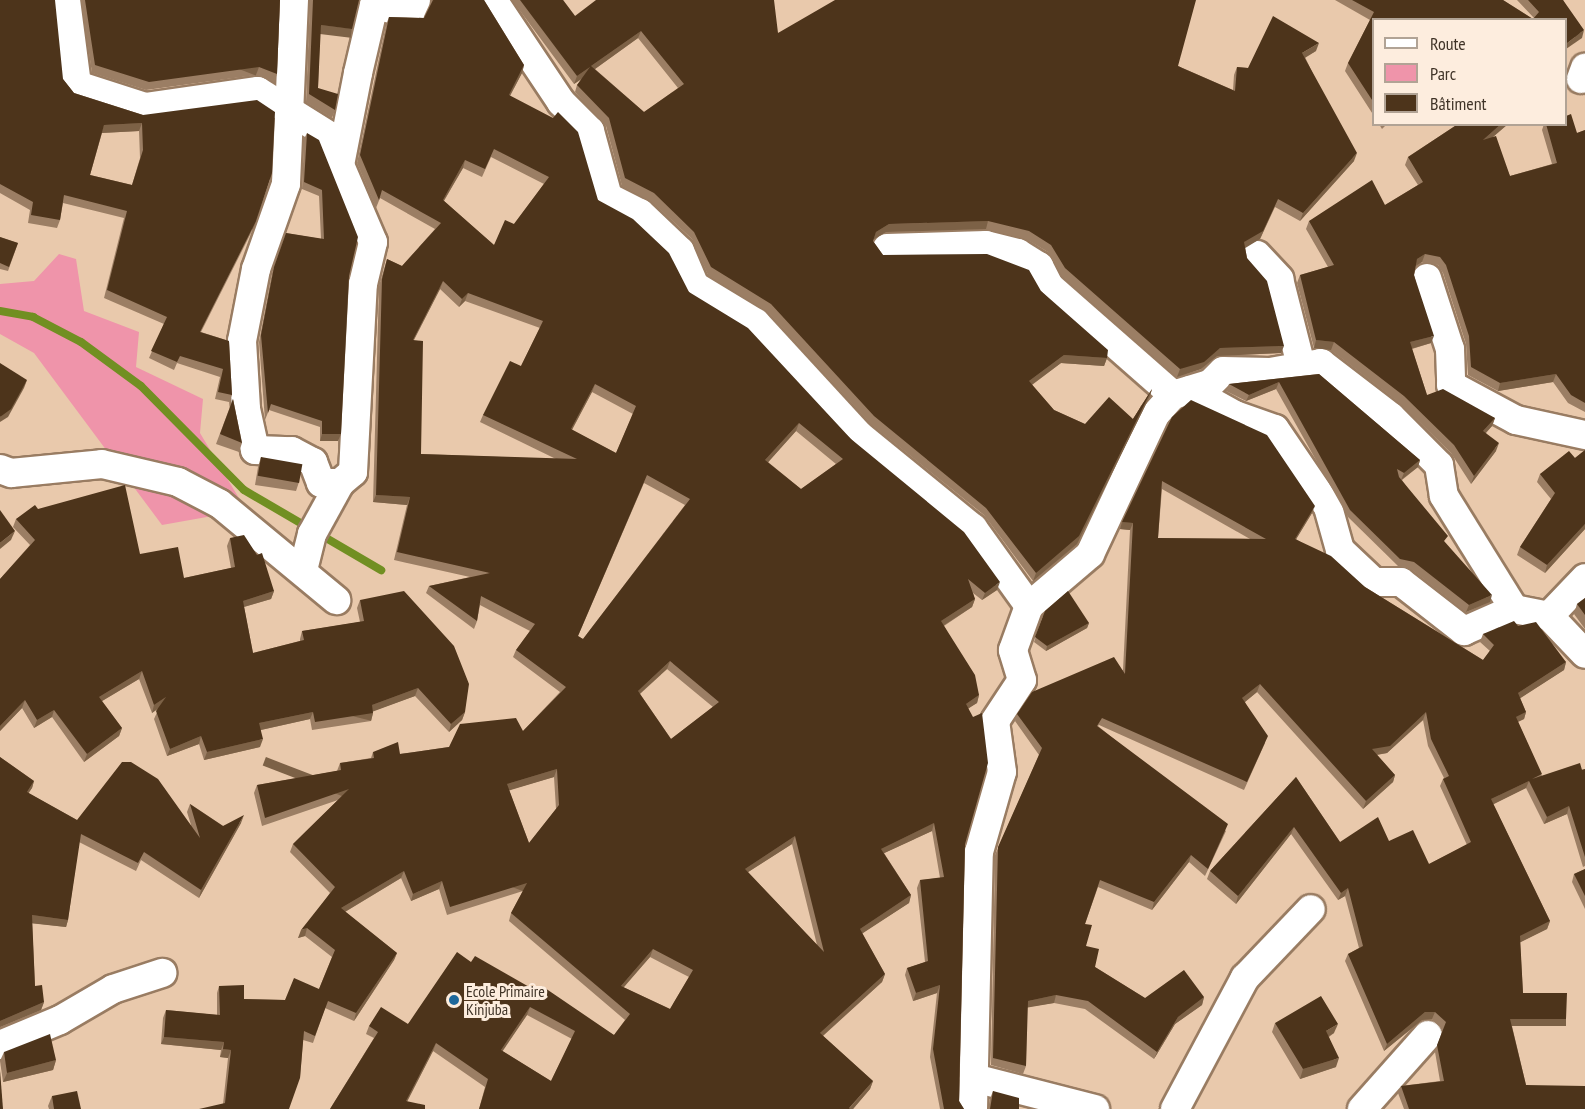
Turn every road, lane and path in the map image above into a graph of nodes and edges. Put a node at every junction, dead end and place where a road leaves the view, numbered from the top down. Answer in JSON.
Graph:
{"nodes":[{"id":1,"x":66,"y":0,"type":"edge"},
{"id":2,"x":294,"y":0,"type":"edge"},
{"id":3,"x":416,"y":0,"type":"edge"},
{"id":4,"x":493,"y":0,"type":"edge"},
{"id":5,"x":289,"y":111,"type":"junction"},
{"id":6,"x":340,"y":165,"type":"junction"},
{"id":7,"x":887,"y":248,"type":"dead end"},
{"id":8,"x":1257,"y":255,"type":"dead end"},
{"id":9,"x":1427,"y":278,"type":"dead end"},
{"id":10,"x":1301,"y":365,"type":"junction"},
{"id":11,"x":1181,"y":392,"type":"junction"},
{"id":12,"x":1585,"y":435,"type":"edge"},
{"id":13,"x":0,"y":469,"type":"edge"},
{"id":14,"x":340,"y":483,"type":"junction"},
{"id":15,"x":303,"y":570,"type":"junction"},
{"id":16,"x":1585,"y":578,"type":"edge"},
{"id":17,"x":336,"y":600,"type":"dead end"},
{"id":18,"x":1029,"y":606,"type":"junction"},
{"id":19,"x":1514,"y":609,"type":"junction"},
{"id":20,"x":1549,"y":616,"type":"junction"},
{"id":21,"x":1585,"y":654,"type":"edge"},
{"id":22,"x":1311,"y":909,"type":"dead end"},
{"id":23,"x":162,"y":973,"type":"dead end"},
{"id":24,"x":1428,"y":1035,"type":"dead end"},
{"id":25,"x":0,"y":1045,"type":"edge"},
{"id":26,"x":974,"y":1078,"type":"junction"},
{"id":27,"x":973,"y":1109,"type":"edge"},
{"id":28,"x":1095,"y":1109,"type":"edge"},
{"id":29,"x":1175,"y":1109,"type":"edge"},
{"id":30,"x":1362,"y":1109,"type":"edge"}],
"edges":[{"from":1,"to":5,"type":"street"},
{"from":2,"to":5,"type":"street"},
{"from":3,"to":6,"type":"street"},
{"from":4,"to":18,"type":"street"},
{"from":5,"to":6,"type":"street"},
{"from":5,"to":14,"type":"street"},
{"from":6,"to":14,"type":"street"},
{"from":7,"to":11,"type":"street"},
{"from":8,"to":10,"type":"street"},
{"from":9,"to":12,"type":"street"},
{"from":10,"to":11,"type":"street"},
{"from":10,"to":19,"type":"street"},
{"from":11,"to":18,"type":"street"},
{"from":11,"to":19,"type":"street"},
{"from":13,"to":15,"type":"street"},
{"from":14,"to":15,"type":"street"},
{"from":15,"to":17,"type":"street"},
{"from":16,"to":20,"type":"street"},
{"from":18,"to":26,"type":"street"},
{"from":19,"to":20,"type":"street"},
{"from":20,"to":21,"type":"street"},
{"from":22,"to":29,"type":"street"},
{"from":23,"to":25,"type":"street"},
{"from":24,"to":30,"type":"street"},
{"from":26,"to":27,"type":"street"},
{"from":26,"to":28,"type":"street"}]}
